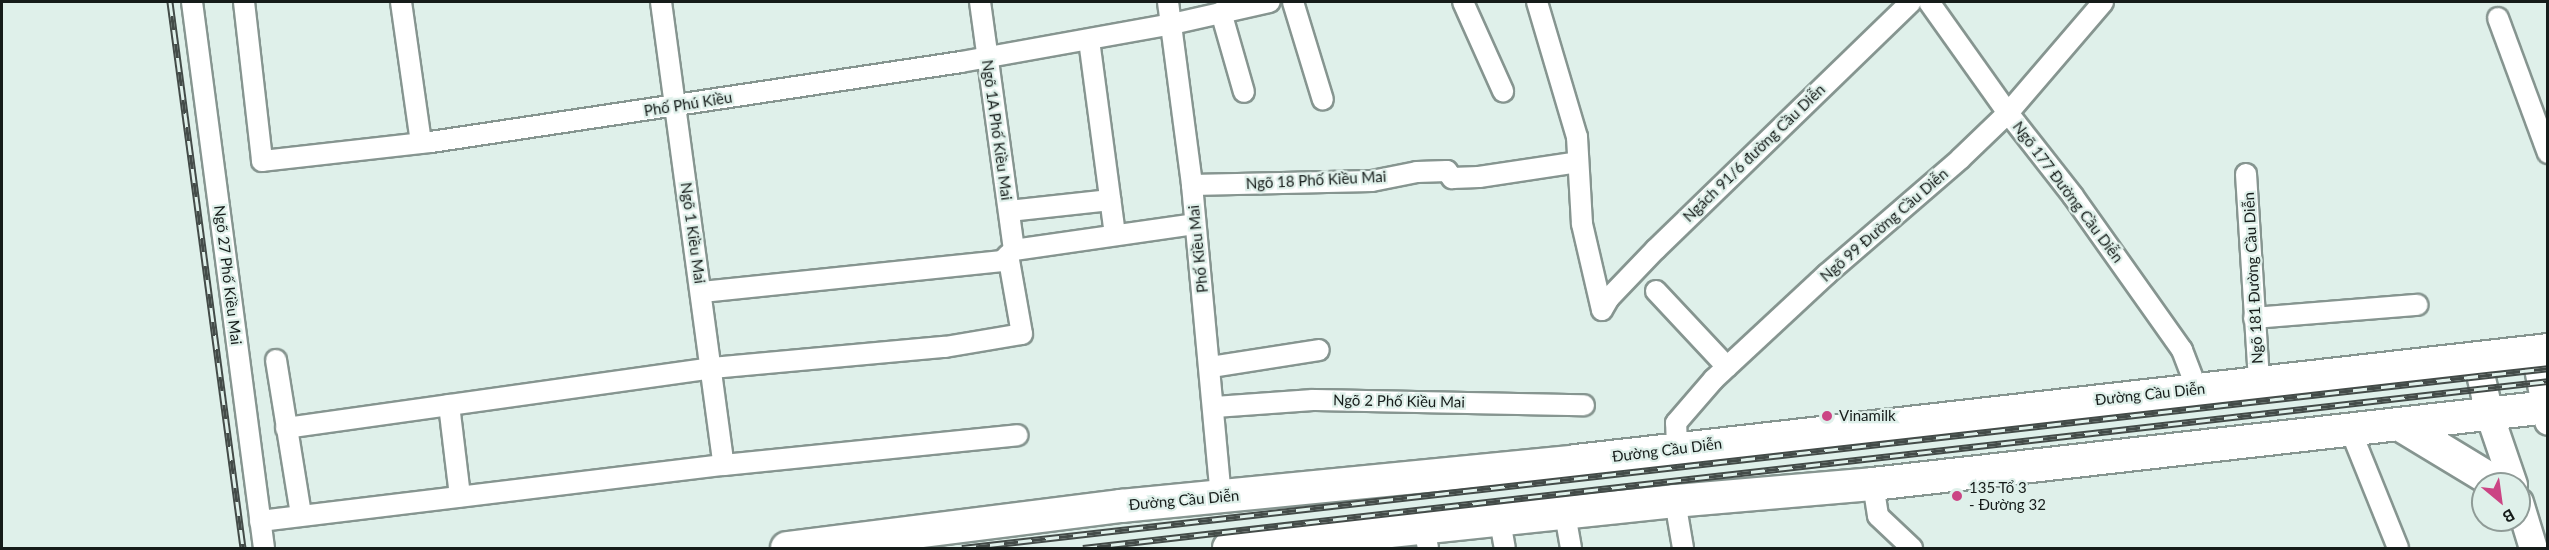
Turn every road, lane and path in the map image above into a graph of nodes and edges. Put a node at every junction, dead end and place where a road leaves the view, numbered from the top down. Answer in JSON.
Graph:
{"nodes":[{"id":1,"x":192,"y":2,"type":"edge"},
{"id":2,"x":244,"y":2,"type":"edge"},
{"id":3,"x":401,"y":2,"type":"edge"},
{"id":4,"x":661,"y":2,"type":"edge"},
{"id":5,"x":980,"y":2,"type":"edge"},
{"id":6,"x":1168,"y":2,"type":"edge"},
{"id":7,"x":1270,"y":2,"type":"edge"},
{"id":8,"x":1293,"y":2,"type":"edge"},
{"id":9,"x":1463,"y":2,"type":"edge"},
{"id":10,"x":1537,"y":2,"type":"edge"},
{"id":11,"x":1911,"y":2,"type":"edge"},
{"id":12,"x":1929,"y":2,"type":"edge"},
{"id":13,"x":2103,"y":2,"type":"edge"},
{"id":14,"x":1221,"y":12,"type":"junction"},
{"id":15,"x":2498,"y":18,"type":"dead end"},
{"id":16,"x":1172,"y":24,"type":"junction"},
{"id":17,"x":1089,"y":40,"type":"junction"},
{"id":18,"x":986,"y":57,"type":"junction"},
{"id":19,"x":1503,"y":91,"type":"dead end"},
{"id":20,"x":1244,"y":92,"type":"dead end"},
{"id":21,"x":1323,"y":100,"type":"dead end"},
{"id":22,"x":675,"y":106,"type":"junction"},
{"id":23,"x":2007,"y":113,"type":"junction"},
{"id":24,"x":421,"y":143,"type":"junction"},
{"id":25,"x":2547,"y":153,"type":"edge"},
{"id":26,"x":1578,"y":162,"type":"junction"},
{"id":27,"x":2246,"y":174,"type":"dead end"},
{"id":28,"x":1192,"y":185,"type":"junction"},
{"id":29,"x":1110,"y":200,"type":"junction"},
{"id":30,"x":1009,"y":211,"type":"junction"},
{"id":31,"x":1194,"y":224,"type":"junction"},
{"id":32,"x":1114,"y":234,"type":"junction"},
{"id":33,"x":1011,"y":253,"type":"junction"},
{"id":34,"x":1656,"y":291,"type":"dead end"},
{"id":35,"x":702,"y":292,"type":"junction"},
{"id":36,"x":2416,"y":305,"type":"dead end"},
{"id":37,"x":2254,"y":318,"type":"junction"},
{"id":38,"x":1319,"y":350,"type":"dead end"},
{"id":39,"x":2541,"y":351,"type":"edge"},
{"id":40,"x":276,"y":360,"type":"dead end"},
{"id":41,"x":2477,"y":360,"type":"junction"},
{"id":42,"x":1211,"y":367,"type":"junction"},
{"id":43,"x":1726,"y":367,"type":"junction"},
{"id":44,"x":712,"y":368,"type":"junction"},
{"id":45,"x":2259,"y":382,"type":"junction"},
{"id":46,"x":2197,"y":389,"type":"junction"},
{"id":47,"x":449,"y":405,"type":"junction"},
{"id":48,"x":1584,"y":405,"type":"dead end"},
{"id":49,"x":1215,"y":407,"type":"junction"},
{"id":50,"x":2547,"y":411,"type":"edge"},
{"id":51,"x":2489,"y":414,"type":"junction"},
{"id":52,"x":2399,"y":424,"type":"junction"},
{"id":53,"x":286,"y":428,"type":"junction"},
{"id":54,"x":2350,"y":429,"type":"junction"},
{"id":55,"x":1017,"y":435,"type":"dead end"},
{"id":56,"x":1677,"y":448,"type":"junction"},
{"id":57,"x":724,"y":465,"type":"junction"},
{"id":58,"x":1471,"y":472,"type":"junction"},
{"id":59,"x":2478,"y":472,"type":"edge"},
{"id":60,"x":2509,"y":472,"type":"edge"},
{"id":61,"x":1873,"y":484,"type":"junction"},
{"id":62,"x":460,"y":496,"type":"junction"},
{"id":63,"x":1221,"y":497,"type":"junction"},
{"id":64,"x":1675,"y":501,"type":"junction"},
{"id":65,"x":1565,"y":514,"type":"junction"},
{"id":66,"x":301,"y":515,"type":"junction"},
{"id":67,"x":260,"y":521,"type":"junction"},
{"id":68,"x":1494,"y":531,"type":"edge"},
{"id":69,"x":2528,"y":532,"type":"edge"},
{"id":70,"x":1426,"y":539,"type":"edge"},
{"id":71,"x":1330,"y":543,"type":"edge"},
{"id":72,"x":264,"y":549,"type":"edge"},
{"id":73,"x":787,"y":549,"type":"edge"},
{"id":74,"x":1229,"y":549,"type":"edge"},
{"id":75,"x":1571,"y":549,"type":"edge"},
{"id":76,"x":1683,"y":549,"type":"edge"},
{"id":77,"x":1912,"y":549,"type":"edge"},
{"id":78,"x":2398,"y":549,"type":"edge"},
{"id":79,"x":2533,"y":549,"type":"edge"}],
"edges":[{"from":1,"to":67,"type":"street","name":"Ngõ 27 Phố Kiều Mai"},
{"from":2,"to":24,"type":"street","name":"Phố Phú Kiều"},
{"from":3,"to":24,"type":"street"},
{"from":4,"to":22,"type":"street","name":"Ngõ 1 Kiều Mai"},
{"from":5,"to":18,"type":"street","name":"Ngõ 1A Phố Kiều Mai"},
{"from":6,"to":16,"type":"street","name":"Phố Kiều Mai"},
{"from":7,"to":14,"type":"street","name":"Phố Phú Kiều"},
{"from":8,"to":21,"type":"street"},
{"from":9,"to":19,"type":"street"},
{"from":10,"to":26,"type":"street"},
{"from":11,"to":26,"type":"street","name":"Ngách 91/6 đường Cầu Diễn"},
{"from":12,"to":23,"type":"street","name":"Ngõ 177 Đường Cầu Diễn"},
{"from":13,"to":23,"type":"street","name":"Ngõ 99 Đường Cầu Diễn"},
{"from":14,"to":16,"type":"street","name":"Phố Phú Kiều"},
{"from":14,"to":20,"type":"street"},
{"from":15,"to":25,"type":"street"},
{"from":16,"to":17,"type":"street","name":"Phố Phú Kiều"},
{"from":16,"to":28,"type":"street","name":"Phố Kiều Mai"},
{"from":17,"to":18,"type":"street","name":"Phố Phú Kiều"},
{"from":17,"to":29,"type":"street"},
{"from":18,"to":22,"type":"street","name":"Phố Phú Kiều"},
{"from":18,"to":30,"type":"street","name":"Ngõ 1A Phố Kiều Mai"},
{"from":22,"to":24,"type":"street","name":"Phố Phú Kiều"},
{"from":22,"to":35,"type":"street","name":"Ngõ 1 Kiều Mai"},
{"from":23,"to":43,"type":"street","name":"Ngõ 99 Đường Cầu Diễn"},
{"from":23,"to":46,"type":"street","name":"Ngõ 177 Đường Cầu Diễn"},
{"from":26,"to":28,"type":"street","name":"Ngõ 18 Phố Kiều Mai"},
{"from":27,"to":37,"type":"street","name":"Ngõ 181 Đường Cầu Diễn"},
{"from":28,"to":31,"type":"street","name":"Phố Kiều Mai"},
{"from":29,"to":30,"type":"street"},
{"from":29,"to":32,"type":"street"},
{"from":30,"to":33,"type":"street","name":"Ngõ 1A Phố Kiều Mai"},
{"from":31,"to":32,"type":"street"},
{"from":31,"to":42,"type":"street","name":"Phố Kiều Mai"},
{"from":32,"to":33,"type":"street"},
{"from":33,"to":35,"type":"street"},
{"from":33,"to":44,"type":"street","name":"Ngõ 1A Phố Kiều Mai"},
{"from":34,"to":43,"type":"street"},
{"from":35,"to":44,"type":"street","name":"Ngõ 1 Kiều Mai"},
{"from":36,"to":37,"type":"street"},
{"from":37,"to":45,"type":"street","name":"Ngõ 181 Đường Cầu Diễn"},
{"from":38,"to":42,"type":"street"},
{"from":39,"to":41,"type":"highway","name":"Đường Cầu Diễn"},
{"from":39,"to":50,"type":"main road"},
{"from":40,"to":53,"type":"street"},
{"from":41,"to":45,"type":"highway","name":"Đường Cầu Diễn"},
{"from":41,"to":51,"type":"main road"},
{"from":42,"to":49,"type":"street","name":"Phố Kiều Mai"},
{"from":43,"to":56,"type":"street","name":"Ngõ 99 Đường Cầu Diễn"},
{"from":44,"to":47,"type":"street"},
{"from":44,"to":57,"type":"street","name":"Ngõ 1 Kiều Mai"},
{"from":45,"to":46,"type":"highway","name":"Đường Cầu Diễn"},
{"from":46,"to":56,"type":"highway","name":"Đường Cầu Diễn"},
{"from":47,"to":53,"type":"street"},
{"from":47,"to":62,"type":"street"},
{"from":48,"to":49,"type":"street","name":"Ngõ 2 Phố Kiều Mai"},
{"from":49,"to":63,"type":"street","name":"Phố Kiều Mai"},
{"from":50,"to":51,"type":"highway"},
{"from":51,"to":52,"type":"highway"},
{"from":51,"to":60,"type":"main road"},
{"from":52,"to":54,"type":"highway"},
{"from":52,"to":59,"type":"highway"},
{"from":53,"to":66,"type":"street"},
{"from":54,"to":61,"type":"highway"},
{"from":54,"to":78,"type":"street"},
{"from":55,"to":57,"type":"street"},
{"from":56,"to":58,"type":"highway","name":"Đường Cầu Diễn"},
{"from":57,"to":62,"type":"street"},
{"from":58,"to":63,"type":"highway","name":"Đường Cầu Diễn"},
{"from":58,"to":68,"type":"highway"},
{"from":61,"to":64,"type":"highway"},
{"from":61,"to":77,"type":"street"},
{"from":62,"to":66,"type":"street"},
{"from":63,"to":73,"type":"highway","name":"Đường Cầu Diễn"},
{"from":64,"to":65,"type":"highway"},
{"from":64,"to":76,"type":"street"},
{"from":65,"to":68,"type":"highway"},
{"from":65,"to":75,"type":"street"},
{"from":66,"to":67,"type":"street"},
{"from":67,"to":72,"type":"street","name":"Ngõ 27 Phố Kiều Mai"},
{"from":68,"to":70,"type":"highway"},
{"from":69,"to":79,"type":"main road"},
{"from":70,"to":71,"type":"highway"},
{"from":71,"to":74,"type":"highway"}]}
